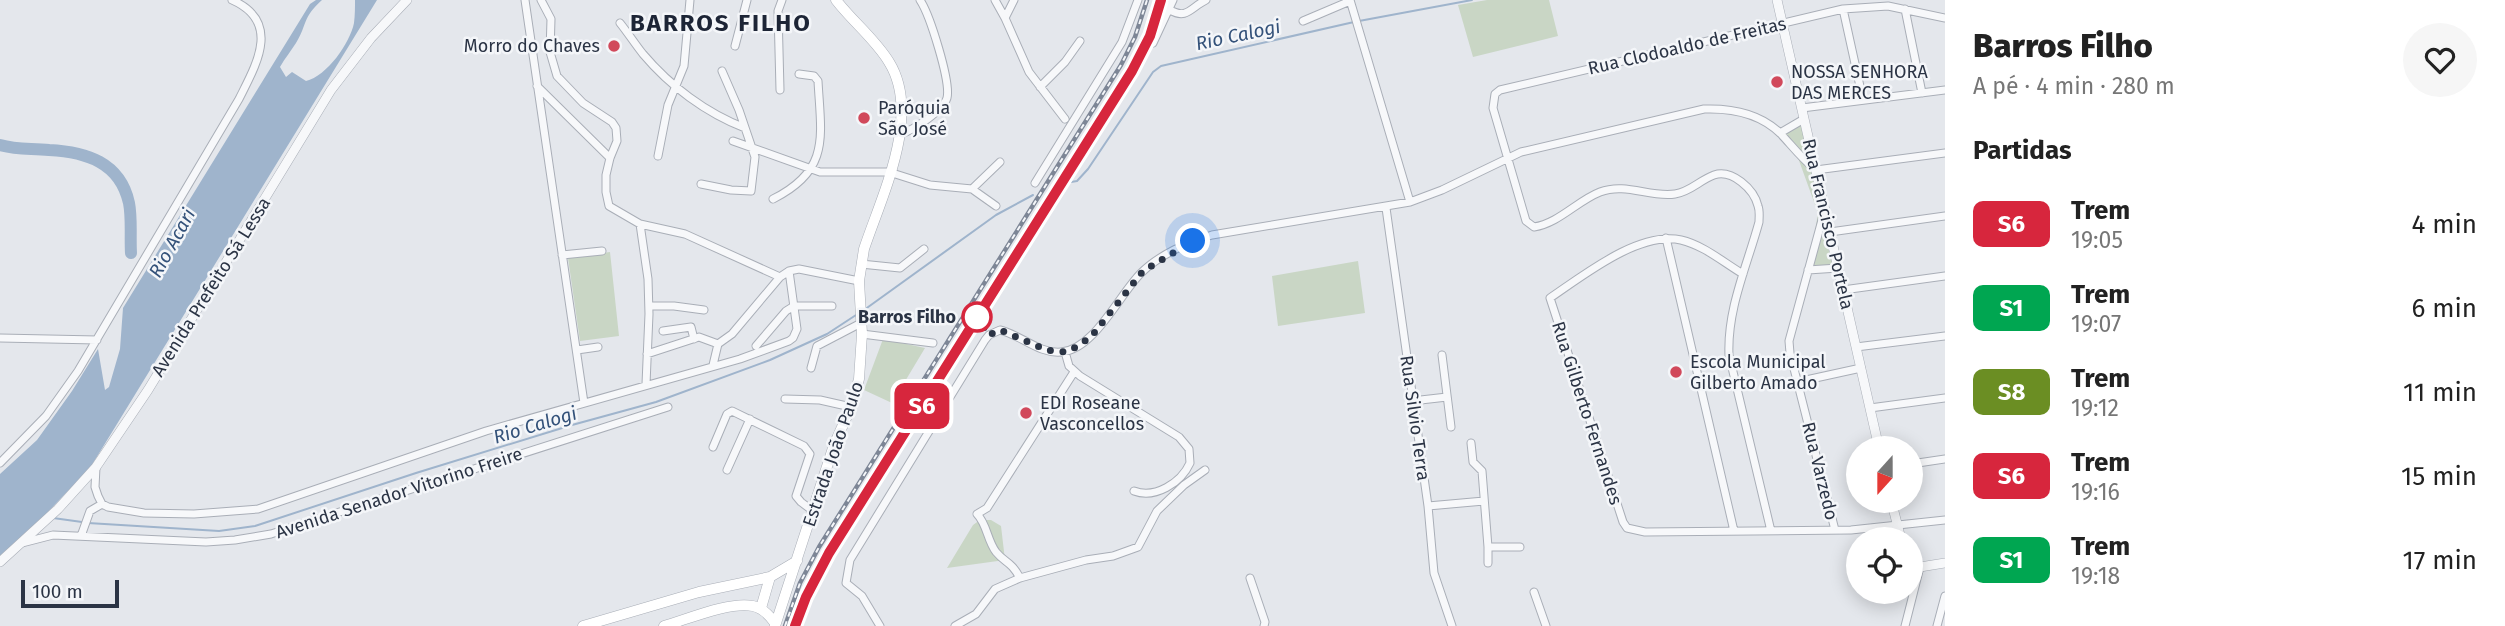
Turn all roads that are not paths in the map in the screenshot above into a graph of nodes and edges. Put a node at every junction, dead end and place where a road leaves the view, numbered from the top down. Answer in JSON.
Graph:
{"nodes":[{"id":1,"x":232,"y":0,"type":"edge"},
{"id":2,"x":407,"y":0,"type":"edge"},
{"id":3,"x":525,"y":0,"type":"edge"},
{"id":4,"x":541,"y":0,"type":"edge"},
{"id":5,"x":690,"y":0,"type":"edge"},
{"id":6,"x":747,"y":0,"type":"edge"},
{"id":7,"x":782,"y":0,"type":"edge"},
{"id":8,"x":836,"y":0,"type":"edge"},
{"id":9,"x":920,"y":0,"type":"edge"},
{"id":10,"x":995,"y":0,"type":"edge"},
{"id":11,"x":1014,"y":0,"type":"edge"},
{"id":12,"x":1138,"y":0,"type":"edge"},
{"id":13,"x":1173,"y":0,"type":"edge"},
{"id":14,"x":1206,"y":0,"type":"edge"},
{"id":15,"x":1777,"y":0,"type":"edge"},
{"id":16,"x":1350,"y":1,"type":"edge"},
{"id":17,"x":1843,"y":9,"type":"junction"},
{"id":18,"x":1905,"y":9,"type":"junction"},
{"id":19,"x":1170,"y":10,"type":"junction"},
{"id":20,"x":1005,"y":18,"type":"junction"},
{"id":21,"x":1945,"y":18,"type":"edge"},
{"id":22,"x":1303,"y":21,"type":"dead end"},
{"id":23,"x":620,"y":23,"type":"dead end"},
{"id":24,"x":1783,"y":24,"type":"junction"},
{"id":25,"x":1080,"y":41,"type":"dead end"},
{"id":26,"x":1153,"y":43,"type":"dead end"},
{"id":27,"x":735,"y":46,"type":"dead end"},
{"id":28,"x":722,"y":71,"type":"dead end"},
{"id":29,"x":799,"y":74,"type":"dead end"},
{"id":30,"x":537,"y":86,"type":"junction"},
{"id":31,"x":676,"y":86,"type":"junction"},
{"id":32,"x":1040,"y":86,"type":"junction"},
{"id":33,"x":780,"y":90,"type":"dead end"},
{"id":34,"x":1945,"y":90,"type":"edge"},
{"id":35,"x":1922,"y":93,"type":"junction"},
{"id":36,"x":1863,"y":100,"type":"junction"},
{"id":37,"x":1802,"y":108,"type":"junction"},
{"id":38,"x":1065,"y":118,"type":"dead end"},
{"id":39,"x":1804,"y":118,"type":"junction"},
{"id":40,"x":745,"y":128,"type":"junction"},
{"id":41,"x":1780,"y":133,"type":"junction"},
{"id":42,"x":901,"y":134,"type":"junction"},
{"id":43,"x":733,"y":141,"type":"dead end"},
{"id":44,"x":752,"y":146,"type":"junction"},
{"id":45,"x":1945,"y":153,"type":"edge"},
{"id":46,"x":658,"y":156,"type":"dead end"},
{"id":47,"x":1508,"y":156,"type":"junction"},
{"id":48,"x":610,"y":158,"type":"junction"},
{"id":49,"x":1000,"y":162,"type":"dead end"},
{"id":50,"x":812,"y":170,"type":"junction"},
{"id":51,"x":1816,"y":170,"type":"junction"},
{"id":52,"x":889,"y":172,"type":"junction"},
{"id":53,"x":1035,"y":183,"type":"dead end"},
{"id":54,"x":701,"y":184,"type":"dead end"},
{"id":55,"x":972,"y":189,"type":"junction"},
{"id":56,"x":773,"y":199,"type":"dead end"},
{"id":57,"x":1410,"y":202,"type":"junction"},
{"id":58,"x":996,"y":206,"type":"dead end"},
{"id":59,"x":1386,"y":208,"type":"junction"},
{"id":60,"x":1825,"y":209,"type":"junction"},
{"id":61,"x":1945,"y":216,"type":"edge"},
{"id":62,"x":640,"y":224,"type":"junction"},
{"id":63,"x":1830,"y":232,"type":"junction"},
{"id":64,"x":1666,"y":238,"type":"junction"},
{"id":65,"x":924,"y":249,"type":"dead end"},
{"id":66,"x":602,"y":251,"type":"dead end"},
{"id":67,"x":562,"y":256,"type":"junction"},
{"id":68,"x":861,"y":264,"type":"junction"},
{"id":69,"x":1838,"y":268,"type":"junction"},
{"id":70,"x":1808,"y":270,"type":"junction"},
{"id":71,"x":789,"y":271,"type":"junction"},
{"id":72,"x":1743,"y":274,"type":"junction"},
{"id":73,"x":1945,"y":276,"type":"edge"},
{"id":74,"x":780,"y":277,"type":"junction"},
{"id":75,"x":859,"y":281,"type":"junction"},
{"id":76,"x":1843,"y":290,"type":"junction"},
{"id":77,"x":649,"y":306,"type":"junction"},
{"id":78,"x":793,"y":306,"type":"junction"},
{"id":79,"x":832,"y":306,"type":"dead end"},
{"id":80,"x":704,"y":310,"type":"dead end"},
{"id":81,"x":861,"y":320,"type":"junction"},
{"id":82,"x":663,"y":331,"type":"dead end"},
{"id":83,"x":1945,"y":336,"type":"edge"},
{"id":84,"x":0,"y":338,"type":"edge"},
{"id":85,"x":694,"y":338,"type":"junction"},
{"id":86,"x":97,"y":340,"type":"junction"},
{"id":87,"x":933,"y":343,"type":"dead end"},
{"id":88,"x":718,"y":344,"type":"junction"},
{"id":89,"x":756,"y":346,"type":"dead end"},
{"id":90,"x":598,"y":347,"type":"dead end"},
{"id":91,"x":1856,"y":347,"type":"junction"},
{"id":92,"x":577,"y":350,"type":"junction"},
{"id":93,"x":1065,"y":352,"type":"junction"},
{"id":94,"x":647,"y":354,"type":"junction"},
{"id":95,"x":1442,"y":355,"type":"dead end"},
{"id":96,"x":713,"y":365,"type":"junction"},
{"id":97,"x":811,"y":368,"type":"dead end"},
{"id":98,"x":1861,"y":368,"type":"junction"},
{"id":99,"x":1074,"y":372,"type":"junction"},
{"id":100,"x":1797,"y":382,"type":"junction"},
{"id":101,"x":646,"y":384,"type":"junction"},
{"id":102,"x":1447,"y":397,"type":"junction"},
{"id":103,"x":1945,"y":398,"type":"edge"},
{"id":104,"x":785,"y":399,"type":"dead end"},
{"id":105,"x":1412,"y":401,"type":"junction"},
{"id":106,"x":584,"y":402,"type":"junction"},
{"id":107,"x":668,"y":407,"type":"dead end"},
{"id":108,"x":851,"y":407,"type":"junction"},
{"id":109,"x":1870,"y":408,"type":"junction"},
{"id":110,"x":750,"y":419,"type":"junction"},
{"id":111,"x":1451,"y":427,"type":"dead end"},
{"id":112,"x":1876,"y":436,"type":"edge"},
{"id":113,"x":1471,"y":443,"type":"dead end"},
{"id":114,"x":713,"y":447,"type":"dead end"},
{"id":115,"x":1945,"y":459,"type":"edge"},
{"id":116,"x":1923,"y":462,"type":"edge"},
{"id":117,"x":0,"y":463,"type":"edge"},
{"id":118,"x":96,"y":467,"type":"junction"},
{"id":119,"x":727,"y":470,"type":"dead end"},
{"id":120,"x":1205,"y":470,"type":"dead end"},
{"id":121,"x":1134,"y":491,"type":"dead end"},
{"id":122,"x":1484,"y":500,"type":"junction"},
{"id":123,"x":102,"y":504,"type":"junction"},
{"id":124,"x":1427,"y":506,"type":"junction"},
{"id":125,"x":813,"y":511,"type":"junction"},
{"id":126,"x":1894,"y":513,"type":"edge"},
{"id":127,"x":1945,"y":520,"type":"edge"},
{"id":128,"x":1897,"y":526,"type":"junction"},
{"id":129,"x":1835,"y":530,"type":"junction"},
{"id":130,"x":1734,"y":531,"type":"junction"},
{"id":131,"x":1771,"y":531,"type":"junction"},
{"id":132,"x":81,"y":536,"type":"junction"},
{"id":133,"x":21,"y":543,"type":"junction"},
{"id":134,"x":1488,"y":547,"type":"junction"},
{"id":135,"x":1520,"y":547,"type":"dead end"},
{"id":136,"x":797,"y":561,"type":"junction"},
{"id":137,"x":0,"y":562,"type":"edge"},
{"id":138,"x":1488,"y":563,"type":"dead end"},
{"id":139,"x":1945,"y":563,"type":"edge"},
{"id":140,"x":1923,"y":565,"type":"edge"},
{"id":141,"x":770,"y":577,"type":"junction"},
{"id":142,"x":1020,"y":578,"type":"junction"},
{"id":143,"x":1251,"y":578,"type":"dead end"},
{"id":144,"x":1535,"y":592,"type":"dead end"},
{"id":145,"x":1945,"y":596,"type":"edge"},
{"id":146,"x":784,"y":598,"type":"junction"},
{"id":147,"x":1909,"y":604,"type":"edge"},
{"id":148,"x":761,"y":608,"type":"junction"},
{"id":149,"x":775,"y":624,"type":"edge"},
{"id":150,"x":583,"y":626,"type":"edge"},
{"id":151,"x":664,"y":626,"type":"edge"},
{"id":152,"x":880,"y":626,"type":"edge"},
{"id":153,"x":955,"y":626,"type":"edge"},
{"id":154,"x":1264,"y":626,"type":"edge"},
{"id":155,"x":1452,"y":626,"type":"edge"},
{"id":156,"x":1546,"y":626,"type":"edge"},
{"id":157,"x":1905,"y":626,"type":"edge"},
{"id":158,"x":1937,"y":626,"type":"edge"}],
"edges":[{"from":1,"to":86,"type":"street"},
{"from":2,"to":118,"type":"street","name":"Avenida Prefeito Sá Lessa"},
{"from":3,"to":30,"type":"street"},
{"from":4,"to":48,"type":"street"},
{"from":5,"to":31,"type":"street"},
{"from":6,"to":27,"type":"street"},
{"from":7,"to":33,"type":"street"},
{"from":8,"to":42,"type":"main road","name":"Estrada João Paulo"},
{"from":9,"to":42,"type":"street"},
{"from":10,"to":20,"type":"street"},
{"from":11,"to":20,"type":"street"},
{"from":12,"to":53,"type":"street"},
{"from":13,"to":19,"type":"street"},
{"from":14,"to":19,"type":"street"},
{"from":15,"to":24,"type":"street","name":"Rua Francisco Portela"},
{"from":16,"to":22,"type":"street"},
{"from":16,"to":57,"type":"street"},
{"from":17,"to":18,"type":"street","name":"Rua Clodoaldo de Freitas"},
{"from":17,"to":24,"type":"street","name":"Rua Clodoaldo de Freitas"},
{"from":17,"to":36,"type":"street"},
{"from":18,"to":21,"type":"street","name":"Rua Clodoaldo de Freitas"},
{"from":18,"to":35,"type":"street"},
{"from":19,"to":26,"type":"street"},
{"from":20,"to":32,"type":"street"},
{"from":23,"to":31,"type":"street"},
{"from":24,"to":37,"type":"street","name":"Rua Francisco Portela"},
{"from":24,"to":47,"type":"street","name":"Rua Clodoaldo de Freitas"},
{"from":25,"to":32,"type":"street"},
{"from":28,"to":40,"type":"street"},
{"from":29,"to":50,"type":"street"},
{"from":30,"to":48,"type":"street"},
{"from":30,"to":67,"type":"street"},
{"from":31,"to":40,"type":"street"},
{"from":31,"to":46,"type":"street"},
{"from":32,"to":38,"type":"street"},
{"from":34,"to":35,"type":"street"},
{"from":35,"to":36,"type":"street"},
{"from":36,"to":37,"type":"street"},
{"from":37,"to":39,"type":"street","name":"Rua Francisco Portela"},
{"from":39,"to":41,"type":"street"},
{"from":39,"to":51,"type":"street","name":"Rua Francisco Portela"},
{"from":40,"to":44,"type":"street"},
{"from":41,"to":47,"type":"street"},
{"from":41,"to":51,"type":"street"},
{"from":42,"to":52,"type":"main road","name":"Estrada João Paulo"},
{"from":43,"to":44,"type":"street"},
{"from":44,"to":50,"type":"street"},
{"from":44,"to":54,"type":"street"},
{"from":45,"to":51,"type":"street"},
{"from":47,"to":57,"type":"street"},
{"from":47,"to":72,"type":"street"},
{"from":48,"to":62,"type":"street"},
{"from":49,"to":55,"type":"street"},
{"from":50,"to":52,"type":"street"},
{"from":50,"to":56,"type":"street"},
{"from":51,"to":60,"type":"street","name":"Rua Francisco Portela"},
{"from":52,"to":55,"type":"street"},
{"from":52,"to":68,"type":"main road","name":"Estrada João Paulo"},
{"from":55,"to":58,"type":"street"},
{"from":57,"to":59,"type":"street"},
{"from":59,"to":93,"type":"street"},
{"from":59,"to":105,"type":"street","name":"Rua Silvio Terra"},
{"from":60,"to":63,"type":"street","name":"Rua Francisco Portela"},
{"from":60,"to":70,"type":"street","name":"Rua Varzedo"},
{"from":61,"to":63,"type":"street"},
{"from":62,"to":74,"type":"street"},
{"from":62,"to":77,"type":"street"},
{"from":63,"to":69,"type":"street","name":"Rua Francisco Portela"},
{"from":64,"to":72,"type":"street"},
{"from":64,"to":130,"type":"street"},
{"from":64,"to":130,"type":"street","name":"Rua Gilberto Fernandes"},
{"from":65,"to":68,"type":"street"},
{"from":66,"to":67,"type":"street"},
{"from":67,"to":92,"type":"street"},
{"from":68,"to":75,"type":"main road","name":"Estrada João Paulo"},
{"from":69,"to":70,"type":"street"},
{"from":69,"to":76,"type":"street","name":"Rua Francisco Portela"},
{"from":70,"to":100,"type":"street","name":"Rua Varzedo"},
{"from":71,"to":74,"type":"street"},
{"from":71,"to":75,"type":"street"},
{"from":71,"to":78,"type":"street"},
{"from":72,"to":131,"type":"street"},
{"from":73,"to":76,"type":"street"},
{"from":74,"to":88,"type":"street"},
{"from":75,"to":81,"type":"main road","name":"Estrada João Paulo"},
{"from":76,"to":91,"type":"street","name":"Rua Francisco Portela"},
{"from":77,"to":80,"type":"street"},
{"from":77,"to":94,"type":"street"},
{"from":78,"to":79,"type":"street"},
{"from":78,"to":89,"type":"street"},
{"from":78,"to":96,"type":"street","name":"Avenida Senador Vitorino Freire"},
{"from":81,"to":87,"type":"street"},
{"from":81,"to":97,"type":"street"},
{"from":81,"to":108,"type":"main road","name":"Estrada João Paulo"},
{"from":82,"to":85,"type":"street"},
{"from":83,"to":91,"type":"street"},
{"from":84,"to":86,"type":"street"},
{"from":85,"to":88,"type":"street"},
{"from":85,"to":94,"type":"street"},
{"from":86,"to":117,"type":"street"},
{"from":88,"to":96,"type":"street"},
{"from":90,"to":92,"type":"street"},
{"from":91,"to":98,"type":"street","name":"Rua Francisco Portela"},
{"from":92,"to":106,"type":"street"},
{"from":93,"to":99,"type":"street"},
{"from":93,"to":152,"type":"street"},
{"from":94,"to":101,"type":"street"},
{"from":95,"to":102,"type":"street"},
{"from":96,"to":101,"type":"street","name":"Avenida Senador Vitorino Freire"},
{"from":98,"to":100,"type":"street"},
{"from":98,"to":109,"type":"street","name":"Rua Francisco Portela"},
{"from":99,"to":121,"type":"street"},
{"from":99,"to":142,"type":"street"},
{"from":100,"to":129,"type":"street","name":"Rua Varzedo"},
{"from":101,"to":106,"type":"street","name":"Avenida Senador Vitorino Freire"},
{"from":102,"to":105,"type":"street"},
{"from":102,"to":111,"type":"street"},
{"from":103,"to":109,"type":"street"},
{"from":104,"to":108,"type":"street"},
{"from":105,"to":124,"type":"street","name":"Rua Silvio Terra"},
{"from":106,"to":123,"type":"street","name":"Avenida Senador Vitorino Freire"},
{"from":107,"to":132,"type":"street","name":"Avenida Senador Vitorino Freire"},
{"from":108,"to":125,"type":"main road","name":"Estrada João Paulo"},
{"from":109,"to":112,"type":"street","name":"Rua Francisco Portela"},
{"from":110,"to":114,"type":"street"},
{"from":110,"to":119,"type":"street"},
{"from":110,"to":125,"type":"street"},
{"from":113,"to":122,"type":"street"},
{"from":115,"to":116,"type":"street"},
{"from":118,"to":123,"type":"street"},
{"from":118,"to":133,"type":"street","name":"Avenida Prefeito Sá Lessa"},
{"from":120,"to":142,"type":"street"},
{"from":122,"to":124,"type":"street"},
{"from":122,"to":134,"type":"street"},
{"from":123,"to":132,"type":"street"},
{"from":124,"to":155,"type":"street","name":"Rua Silvio Terra"},
{"from":125,"to":136,"type":"main road","name":"Estrada João Paulo"},
{"from":126,"to":128,"type":"street"},
{"from":127,"to":128,"type":"street"},
{"from":128,"to":129,"type":"street"},
{"from":129,"to":131,"type":"street"},
{"from":130,"to":131,"type":"street"},
{"from":132,"to":133,"type":"street","name":"Avenida Senador Vitorino Freire"},
{"from":133,"to":137,"type":"street","name":"Avenida Prefeito Sá Lessa"},
{"from":134,"to":135,"type":"street"},
{"from":134,"to":138,"type":"street"},
{"from":136,"to":141,"type":"main road"},
{"from":136,"to":146,"type":"main road","name":"Estrada João Paulo"},
{"from":139,"to":140,"type":"street"},
{"from":141,"to":146,"type":"main road"},
{"from":141,"to":148,"type":"main road"},
{"from":141,"to":150,"type":"main road"},
{"from":142,"to":153,"type":"street"},
{"from":143,"to":154,"type":"street"},
{"from":144,"to":156,"type":"street"},
{"from":145,"to":158,"type":"street"},
{"from":146,"to":149,"type":"main road","name":"Estrada João Paulo"},
{"from":147,"to":157,"type":"street"},
{"from":148,"to":149,"type":"main road"},
{"from":148,"to":151,"type":"main road"}]}
